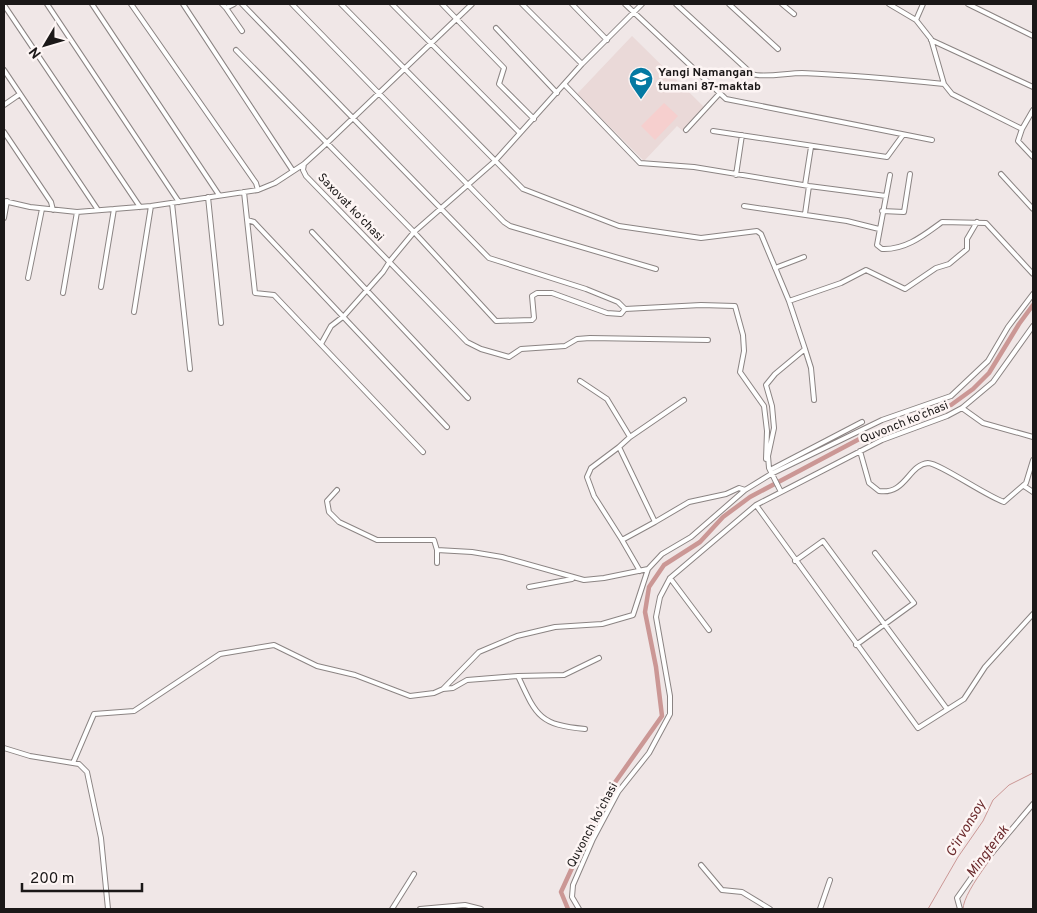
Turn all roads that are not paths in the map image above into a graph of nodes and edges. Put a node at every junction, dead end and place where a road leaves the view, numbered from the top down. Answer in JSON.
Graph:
{"nodes":[{"id":1,"x":47,"y":4,"type":"edge"},
{"id":2,"x":92,"y":4,"type":"edge"},
{"id":3,"x":130,"y":4,"type":"edge"},
{"id":4,"x":183,"y":4,"type":"edge"},
{"id":5,"x":222,"y":4,"type":"edge"},
{"id":6,"x":234,"y":4,"type":"edge"},
{"id":7,"x":242,"y":4,"type":"edge"},
{"id":8,"x":292,"y":4,"type":"edge"},
{"id":9,"x":341,"y":4,"type":"edge"},
{"id":10,"x":392,"y":4,"type":"edge"},
{"id":11,"x":442,"y":4,"type":"edge"},
{"id":12,"x":472,"y":4,"type":"edge"},
{"id":13,"x":522,"y":4,"type":"edge"},
{"id":14,"x":572,"y":4,"type":"edge"},
{"id":15,"x":625,"y":4,"type":"edge"},
{"id":16,"x":642,"y":4,"type":"edge"},
{"id":17,"x":676,"y":4,"type":"edge"},
{"id":18,"x":729,"y":4,"type":"edge"},
{"id":19,"x":782,"y":4,"type":"edge"},
{"id":20,"x":890,"y":4,"type":"edge"},
{"id":21,"x":922,"y":4,"type":"edge"},
{"id":22,"x":968,"y":4,"type":"edge"},
{"id":23,"x":4,"y":5,"type":"edge"},
{"id":24,"x":226,"y":8,"type":"junction"},
{"id":25,"x":633,"y":12,"type":"junction"},
{"id":26,"x":794,"y":14,"type":"dead end"},
{"id":27,"x":456,"y":18,"type":"junction"},
{"id":28,"x":916,"y":20,"type":"junction"},
{"id":29,"x":496,"y":28,"type":"dead end"},
{"id":30,"x":242,"y":31,"type":"dead end"},
{"id":31,"x":1033,"y":36,"type":"edge"},
{"id":32,"x":607,"y":40,"type":"junction"},
{"id":33,"x":931,"y":40,"type":"junction"},
{"id":34,"x":430,"y":43,"type":"junction"},
{"id":35,"x":778,"y":49,"type":"dead end"},
{"id":36,"x":236,"y":50,"type":"dead end"},
{"id":37,"x":582,"y":64,"type":"junction"},
{"id":38,"x":405,"y":68,"type":"junction"},
{"id":39,"x":4,"y":70,"type":"edge"},
{"id":40,"x":944,"y":84,"type":"junction"},
{"id":41,"x":564,"y":85,"type":"junction"},
{"id":42,"x":1033,"y":87,"type":"edge"},
{"id":43,"x":557,"y":93,"type":"junction"},
{"id":44,"x":20,"y":94,"type":"junction"},
{"id":45,"x":379,"y":94,"type":"junction"},
{"id":46,"x":719,"y":94,"type":"junction"},
{"id":47,"x":4,"y":105,"type":"edge"},
{"id":48,"x":1033,"y":110,"type":"edge"},
{"id":49,"x":353,"y":119,"type":"junction"},
{"id":50,"x":534,"y":119,"type":"junction"},
{"id":51,"x":1022,"y":129,"type":"junction"},
{"id":52,"x":686,"y":130,"type":"dead end"},
{"id":53,"x":713,"y":131,"type":"dead end"},
{"id":54,"x":4,"y":132,"type":"edge"},
{"id":55,"x":520,"y":134,"type":"junction"},
{"id":56,"x":742,"y":135,"type":"junction"},
{"id":57,"x":903,"y":135,"type":"junction"},
{"id":58,"x":932,"y":140,"type":"dead end"},
{"id":59,"x":327,"y":143,"type":"junction"},
{"id":60,"x":811,"y":147,"type":"junction"},
{"id":61,"x":1033,"y":157,"type":"edge"},
{"id":62,"x":495,"y":161,"type":"junction"},
{"id":63,"x":304,"y":164,"type":"junction"},
{"id":64,"x":293,"y":171,"type":"junction"},
{"id":65,"x":910,"y":174,"type":"dead end"},
{"id":66,"x":1002,"y":174,"type":"dead end"},
{"id":67,"x":736,"y":175,"type":"junction"},
{"id":68,"x":890,"y":175,"type":"dead end"},
{"id":69,"x":468,"y":184,"type":"junction"},
{"id":70,"x":807,"y":185,"type":"junction"},
{"id":71,"x":258,"y":190,"type":"junction"},
{"id":72,"x":244,"y":192,"type":"junction"},
{"id":73,"x":219,"y":195,"type":"junction"},
{"id":74,"x":886,"y":196,"type":"junction"},
{"id":75,"x":208,"y":197,"type":"junction"},
{"id":76,"x":5,"y":201,"type":"edge"},
{"id":77,"x":179,"y":202,"type":"junction"},
{"id":78,"x":172,"y":203,"type":"junction"},
{"id":79,"x":150,"y":206,"type":"junction"},
{"id":80,"x":744,"y":206,"type":"dead end"},
{"id":81,"x":140,"y":207,"type":"junction"},
{"id":82,"x":1033,"y":208,"type":"edge"},
{"id":83,"x":42,"y":209,"type":"junction"},
{"id":84,"x":114,"y":209,"type":"junction"},
{"id":85,"x":441,"y":209,"type":"junction"},
{"id":86,"x":53,"y":210,"type":"junction"},
{"id":87,"x":98,"y":210,"type":"junction"},
{"id":88,"x":882,"y":211,"type":"junction"},
{"id":89,"x":77,"y":212,"type":"junction"},
{"id":90,"x":805,"y":214,"type":"junction"},
{"id":91,"x":4,"y":218,"type":"edge"},
{"id":92,"x":247,"y":220,"type":"junction"},
{"id":93,"x":977,"y":222,"type":"junction"},
{"id":94,"x":879,"y":229,"type":"junction"},
{"id":95,"x":312,"y":232,"type":"dead end"},
{"id":96,"x":414,"y":232,"type":"junction"},
{"id":97,"x":804,"y":257,"type":"dead end"},
{"id":98,"x":390,"y":261,"type":"junction"},
{"id":99,"x":775,"y":268,"type":"junction"},
{"id":100,"x":656,"y":269,"type":"dead end"},
{"id":101,"x":1033,"y":274,"type":"edge"},
{"id":102,"x":28,"y":278,"type":"dead end"},
{"id":103,"x":101,"y":287,"type":"dead end"},
{"id":104,"x":367,"y":290,"type":"junction"},
{"id":105,"x":63,"y":293,"type":"dead end"},
{"id":106,"x":1033,"y":294,"type":"edge"},
{"id":107,"x":789,"y":301,"type":"junction"},
{"id":108,"x":625,"y":309,"type":"junction"},
{"id":109,"x":134,"y":312,"type":"dead end"},
{"id":110,"x":344,"y":316,"type":"junction"},
{"id":111,"x":221,"y":323,"type":"dead end"},
{"id":112,"x":1033,"y":326,"type":"edge"},
{"id":113,"x":708,"y":340,"type":"dead end"},
{"id":114,"x":321,"y":344,"type":"junction"},
{"id":115,"x":805,"y":350,"type":"junction"},
{"id":116,"x":190,"y":370,"type":"dead end"},
{"id":117,"x":580,"y":382,"type":"dead end"},
{"id":118,"x":468,"y":398,"type":"dead end"},
{"id":119,"x":684,"y":400,"type":"dead end"},
{"id":120,"x":814,"y":400,"type":"dead end"},
{"id":121,"x":962,"y":408,"type":"junction"},
{"id":122,"x":862,"y":422,"type":"dead end"},
{"id":123,"x":448,"y":427,"type":"dead end"},
{"id":124,"x":630,"y":436,"type":"junction"},
{"id":125,"x":1033,"y":437,"type":"edge"},
{"id":126,"x":619,"y":447,"type":"junction"},
{"id":127,"x":860,"y":451,"type":"junction"},
{"id":128,"x":423,"y":452,"type":"dead end"},
{"id":129,"x":1033,"y":460,"type":"edge"},
{"id":130,"x":770,"y":471,"type":"junction"},
{"id":131,"x":1024,"y":486,"type":"junction"},
{"id":132,"x":337,"y":490,"type":"dead end"},
{"id":133,"x":745,"y":490,"type":"junction"},
{"id":134,"x":781,"y":492,"type":"junction"},
{"id":135,"x":1033,"y":492,"type":"edge"},
{"id":136,"x":756,"y":505,"type":"junction"},
{"id":137,"x":655,"y":522,"type":"junction"},
{"id":138,"x":622,"y":540,"type":"junction"},
{"id":139,"x":437,"y":550,"type":"junction"},
{"id":140,"x":875,"y":553,"type":"dead end"},
{"id":141,"x":795,"y":561,"type":"junction"},
{"id":142,"x":437,"y":563,"type":"dead end"},
{"id":143,"x":648,"y":569,"type":"junction"},
{"id":144,"x":640,"y":571,"type":"junction"},
{"id":145,"x":574,"y":578,"type":"junction"},
{"id":146,"x":670,"y":578,"type":"junction"},
{"id":147,"x":529,"y":587,"type":"dead end"},
{"id":148,"x":1033,"y":614,"type":"edge"},
{"id":149,"x":885,"y":625,"type":"junction"},
{"id":150,"x":709,"y":630,"type":"dead end"},
{"id":151,"x":856,"y":645,"type":"junction"},
{"id":152,"x":599,"y":658,"type":"dead end"},
{"id":153,"x":518,"y":676,"type":"junction"},
{"id":154,"x":443,"y":689,"type":"junction"},
{"id":155,"x":947,"y":709,"type":"junction"},
{"id":156,"x":585,"y":729,"type":"dead end"},
{"id":157,"x":4,"y":748,"type":"edge"},
{"id":158,"x":73,"y":763,"type":"junction"},
{"id":159,"x":1033,"y":804,"type":"edge"},
{"id":160,"x":701,"y":865,"type":"dead end"},
{"id":161,"x":414,"y":874,"type":"dead end"},
{"id":162,"x":830,"y":880,"type":"dead end"},
{"id":163,"x":108,"y":909,"type":"edge"},
{"id":164,"x":392,"y":909,"type":"edge"},
{"id":165,"x":420,"y":909,"type":"edge"},
{"id":166,"x":482,"y":909,"type":"edge"},
{"id":167,"x":580,"y":909,"type":"edge"},
{"id":168,"x":770,"y":909,"type":"edge"},
{"id":169,"x":820,"y":909,"type":"edge"},
{"id":170,"x":960,"y":909,"type":"edge"}],
"edges":[{"from":1,"to":77,"type":"street"},
{"from":2,"to":73,"type":"street"},
{"from":3,"to":71,"type":"street"},
{"from":4,"to":64,"type":"street"},
{"from":5,"to":24,"type":"street"},
{"from":6,"to":24,"type":"street"},
{"from":7,"to":49,"type":"street"},
{"from":8,"to":45,"type":"street"},
{"from":9,"to":38,"type":"street"},
{"from":10,"to":34,"type":"street"},
{"from":11,"to":27,"type":"street"},
{"from":12,"to":27,"type":"street"},
{"from":13,"to":37,"type":"street"},
{"from":14,"to":32,"type":"street"},
{"from":15,"to":25,"type":"street"},
{"from":16,"to":25,"type":"street"},
{"from":17,"to":40,"type":"street"},
{"from":18,"to":35,"type":"street"},
{"from":19,"to":26,"type":"street"},
{"from":20,"to":28,"type":"street"},
{"from":21,"to":28,"type":"street"},
{"from":22,"to":31,"type":"street"},
{"from":23,"to":81,"type":"street"},
{"from":24,"to":30,"type":"street"},
{"from":25,"to":32,"type":"street"},
{"from":25,"to":46,"type":"street"},
{"from":27,"to":34,"type":"street"},
{"from":27,"to":50,"type":"street"},
{"from":28,"to":33,"type":"street"},
{"from":29,"to":43,"type":"street"},
{"from":32,"to":37,"type":"street"},
{"from":33,"to":40,"type":"street"},
{"from":33,"to":42,"type":"street"},
{"from":34,"to":38,"type":"street"},
{"from":34,"to":55,"type":"street"},
{"from":36,"to":59,"type":"street"},
{"from":37,"to":41,"type":"street"},
{"from":38,"to":45,"type":"street"},
{"from":38,"to":62,"type":"street"},
{"from":39,"to":44,"type":"street"},
{"from":40,"to":51,"type":"street"},
{"from":41,"to":43,"type":"street"},
{"from":41,"to":67,"type":"street"},
{"from":43,"to":50,"type":"street"},
{"from":44,"to":47,"type":"street"},
{"from":44,"to":87,"type":"street"},
{"from":45,"to":49,"type":"street"},
{"from":45,"to":69,"type":"street"},
{"from":46,"to":52,"type":"street"},
{"from":46,"to":57,"type":"street"},
{"from":48,"to":51,"type":"street"},
{"from":49,"to":59,"type":"street"},
{"from":49,"to":85,"type":"street"},
{"from":50,"to":55,"type":"street"},
{"from":51,"to":61,"type":"street"},
{"from":53,"to":56,"type":"street"},
{"from":54,"to":86,"type":"street"},
{"from":55,"to":62,"type":"street"},
{"from":56,"to":60,"type":"street"},
{"from":56,"to":67,"type":"street"},
{"from":57,"to":58,"type":"street"},
{"from":57,"to":60,"type":"street"},
{"from":59,"to":63,"type":"street"},
{"from":59,"to":96,"type":"street"},
{"from":60,"to":70,"type":"street"},
{"from":62,"to":69,"type":"street"},
{"from":62,"to":99,"type":"street"},
{"from":63,"to":64,"type":"street"},
{"from":63,"to":98,"type":"street","name":"Saxovat koʻchasi"},
{"from":64,"to":71,"type":"street"},
{"from":65,"to":88,"type":"street"},
{"from":66,"to":82,"type":"street"},
{"from":67,"to":70,"type":"street"},
{"from":68,"to":74,"type":"street"},
{"from":69,"to":85,"type":"street"},
{"from":69,"to":100,"type":"street"},
{"from":70,"to":74,"type":"street"},
{"from":70,"to":90,"type":"street"},
{"from":71,"to":72,"type":"street"},
{"from":72,"to":73,"type":"street"},
{"from":72,"to":92,"type":"street"},
{"from":73,"to":75,"type":"street"},
{"from":74,"to":88,"type":"street"},
{"from":75,"to":77,"type":"street"},
{"from":75,"to":111,"type":"street"},
{"from":76,"to":83,"type":"street"},
{"from":76,"to":91,"type":"street"},
{"from":77,"to":78,"type":"street"},
{"from":78,"to":79,"type":"street"},
{"from":78,"to":116,"type":"street"},
{"from":79,"to":81,"type":"street"},
{"from":79,"to":109,"type":"street"},
{"from":80,"to":90,"type":"street"},
{"from":81,"to":84,"type":"street"},
{"from":83,"to":86,"type":"street"},
{"from":83,"to":102,"type":"street"},
{"from":84,"to":87,"type":"street"},
{"from":84,"to":103,"type":"street"},
{"from":85,"to":96,"type":"street"},
{"from":85,"to":108,"type":"street"},
{"from":86,"to":89,"type":"street"},
{"from":87,"to":89,"type":"street"},
{"from":88,"to":94,"type":"street"},
{"from":89,"to":105,"type":"street"},
{"from":90,"to":94,"type":"street"},
{"from":92,"to":110,"type":"street"},
{"from":92,"to":114,"type":"street"},
{"from":93,"to":94,"type":"street"},
{"from":93,"to":101,"type":"street"},
{"from":93,"to":107,"type":"street"},
{"from":95,"to":104,"type":"street"},
{"from":96,"to":98,"type":"street"},
{"from":96,"to":108,"type":"street"},
{"from":97,"to":99,"type":"street"},
{"from":98,"to":104,"type":"street"},
{"from":98,"to":113,"type":"street","name":"Saxovat koʻchasi"},
{"from":99,"to":107,"type":"street"},
{"from":104,"to":110,"type":"street"},
{"from":104,"to":118,"type":"street"},
{"from":106,"to":130,"type":"street"},
{"from":107,"to":115,"type":"street"},
{"from":108,"to":130,"type":"street"},
{"from":110,"to":114,"type":"street"},
{"from":110,"to":123,"type":"street"},
{"from":112,"to":121,"type":"street","name":"Quvonch koʻchasi"},
{"from":114,"to":128,"type":"street"},
{"from":115,"to":120,"type":"street"},
{"from":115,"to":130,"type":"street"},
{"from":117,"to":124,"type":"street"},
{"from":119,"to":124,"type":"street"},
{"from":121,"to":125,"type":"street"},
{"from":121,"to":127,"type":"street","name":"Quvonch koʻchasi"},
{"from":122,"to":130,"type":"street"},
{"from":124,"to":126,"type":"street"},
{"from":126,"to":137,"type":"street"},
{"from":126,"to":138,"type":"street"},
{"from":127,"to":131,"type":"street"},
{"from":127,"to":134,"type":"street","name":"Quvonch koʻchasi"},
{"from":129,"to":131,"type":"street"},
{"from":130,"to":133,"type":"street"},
{"from":130,"to":134,"type":"street"},
{"from":131,"to":135,"type":"street"},
{"from":132,"to":139,"type":"street"},
{"from":133,"to":137,"type":"street"},
{"from":133,"to":143,"type":"street"},
{"from":134,"to":136,"type":"street","name":"Quvonch koʻchasi"},
{"from":136,"to":141,"type":"street"},
{"from":136,"to":146,"type":"street","name":"Quvonch koʻchasi"},
{"from":137,"to":138,"type":"street"},
{"from":138,"to":144,"type":"street"},
{"from":139,"to":142,"type":"street"},
{"from":139,"to":145,"type":"street"},
{"from":140,"to":149,"type":"street"},
{"from":141,"to":149,"type":"street"},
{"from":141,"to":151,"type":"street"},
{"from":143,"to":144,"type":"street"},
{"from":143,"to":154,"type":"street"},
{"from":144,"to":145,"type":"street"},
{"from":145,"to":147,"type":"street"},
{"from":146,"to":150,"type":"street"},
{"from":146,"to":167,"type":"street","name":"Quvonch koʻchasi"},
{"from":148,"to":155,"type":"street"},
{"from":149,"to":151,"type":"street"},
{"from":149,"to":155,"type":"street"},
{"from":151,"to":155,"type":"street"},
{"from":152,"to":153,"type":"street"},
{"from":153,"to":154,"type":"street"},
{"from":153,"to":156,"type":"street"},
{"from":154,"to":158,"type":"street"},
{"from":157,"to":158,"type":"street"},
{"from":158,"to":163,"type":"street"},
{"from":159,"to":170,"type":"street"},
{"from":160,"to":168,"type":"street"},
{"from":161,"to":164,"type":"street"},
{"from":162,"to":169,"type":"street"},
{"from":165,"to":166,"type":"street"}]}
